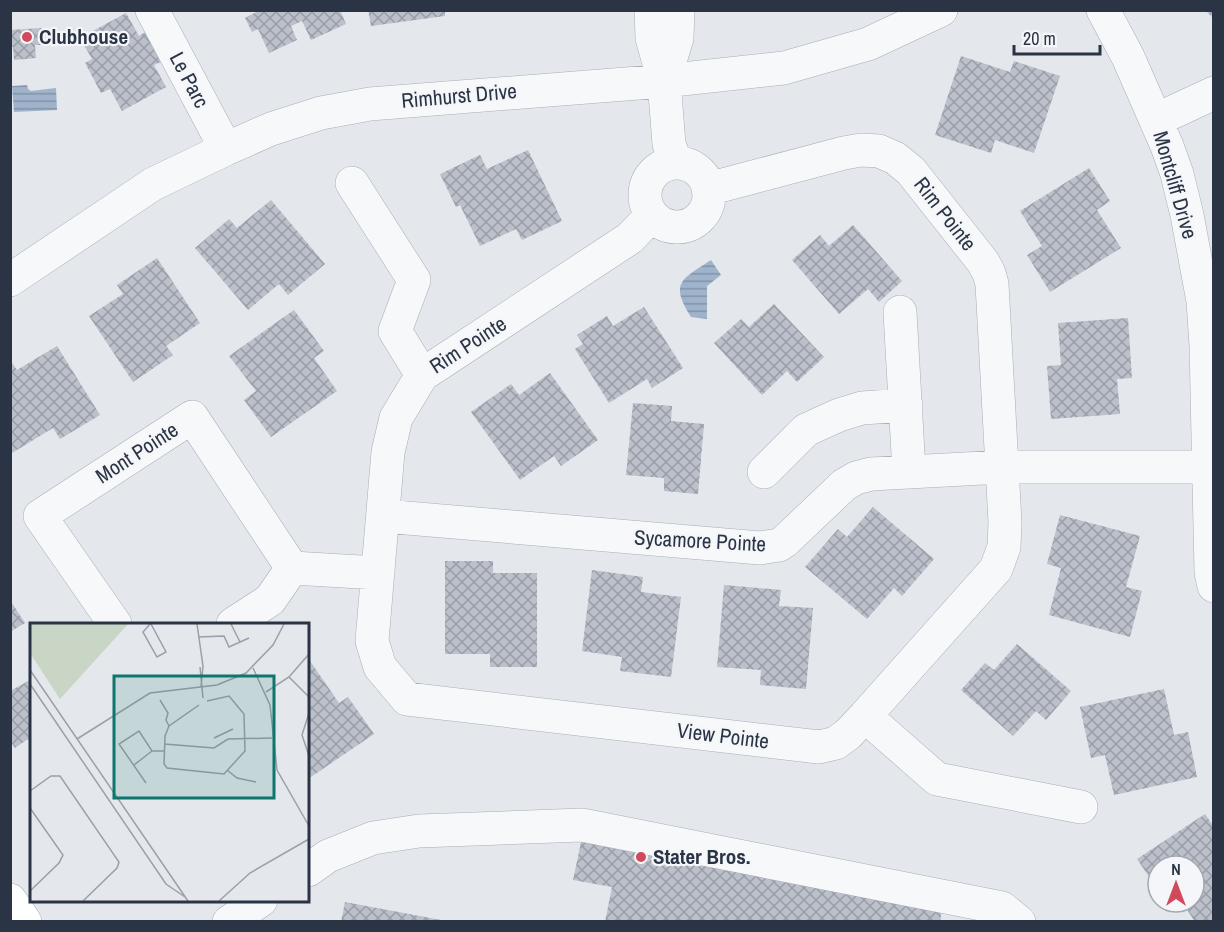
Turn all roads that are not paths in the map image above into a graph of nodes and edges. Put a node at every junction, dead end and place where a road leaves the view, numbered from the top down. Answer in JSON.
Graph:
{"nodes":[{"id":1,"x":152,"y":10,"type":"edge"},
{"id":2,"x":651,"y":10,"type":"edge"},
{"id":3,"x":678,"y":10,"type":"edge"},
{"id":4,"x":942,"y":10,"type":"edge"},
{"id":5,"x":1103,"y":10,"type":"edge"},
{"id":6,"x":664,"y":81,"type":"junction"},
{"id":7,"x":1214,"y":93,"type":"edge"},
{"id":8,"x":1156,"y":120,"type":"junction"},
{"id":9,"x":226,"y":148,"type":"junction"},
{"id":10,"x":676,"y":163,"type":"junction"},
{"id":11,"x":352,"y":183,"type":"dead end"},
{"id":12,"x":708,"y":189,"type":"junction"},
{"id":13,"x":651,"y":216,"type":"junction"},
{"id":14,"x":10,"y":280,"type":"edge"},
{"id":15,"x":900,"y":312,"type":"dead end"},
{"id":16,"x":422,"y":375,"type":"junction"},
{"id":17,"x":906,"y":405,"type":"junction"},
{"id":18,"x":1002,"y":467,"type":"junction"},
{"id":19,"x":1209,"y":467,"type":"junction"},
{"id":20,"x":764,"y":472,"type":"dead end"},
{"id":21,"x":909,"y":472,"type":"junction"},
{"id":22,"x":383,"y":516,"type":"junction"},
{"id":23,"x":292,"y":568,"type":"junction"},
{"id":24,"x":378,"y":573,"type":"junction"},
{"id":25,"x":1214,"y":586,"type":"edge"},
{"id":26,"x":114,"y":623,"type":"edge"},
{"id":27,"x":235,"y":623,"type":"edge"},
{"id":28,"x":865,"y":716,"type":"junction"},
{"id":29,"x":1081,"y":807,"type":"dead end"},
{"id":30,"x":309,"y":869,"type":"edge"},
{"id":31,"x":10,"y":900,"type":"edge"},
{"id":32,"x":258,"y":902,"type":"edge"},
{"id":33,"x":25,"y":921,"type":"edge"},
{"id":34,"x":229,"y":921,"type":"edge"},
{"id":35,"x":1019,"y":921,"type":"edge"}],
"edges":[{"from":1,"to":9,"type":"street","name":"Le Parc"},
{"from":2,"to":6,"type":"street"},
{"from":3,"to":6,"type":"street"},
{"from":4,"to":6,"type":"street","name":"Rimhurst Drive"},
{"from":5,"to":8,"type":"street","name":"Montcliff Drive"},
{"from":6,"to":9,"type":"street","name":"Rimhurst Drive"},
{"from":6,"to":10,"type":"street"},
{"from":7,"to":8,"type":"street"},
{"from":8,"to":19,"type":"street","name":"Montcliff Drive"},
{"from":9,"to":14,"type":"street","name":"Rimhurst Drive"},
{"from":10,"to":12,"type":"street"},
{"from":10,"to":13,"type":"street"},
{"from":11,"to":16,"type":"street"},
{"from":12,"to":13,"type":"street"},
{"from":12,"to":18,"type":"street","name":"Rim Pointe"},
{"from":13,"to":16,"type":"street","name":"Rim Pointe"},
{"from":15,"to":17,"type":"street"},
{"from":16,"to":22,"type":"street","name":"Rim Pointe"},
{"from":17,"to":20,"type":"street"},
{"from":17,"to":21,"type":"street"},
{"from":18,"to":19,"type":"street","name":"Sycamore Pointe"},
{"from":18,"to":21,"type":"street","name":"Sycamore Pointe"},
{"from":18,"to":28,"type":"street","name":"View Pointe"},
{"from":19,"to":25,"type":"street","name":"Montcliff Drive"},
{"from":21,"to":22,"type":"street","name":"Sycamore Pointe"},
{"from":22,"to":24,"type":"street","name":"Rim Pointe"},
{"from":23,"to":24,"type":"street"},
{"from":23,"to":26,"type":"street","name":"Mont Pointe"},
{"from":23,"to":27,"type":"street"},
{"from":24,"to":28,"type":"street","name":"View Pointe"},
{"from":28,"to":29,"type":"street"},
{"from":30,"to":35,"type":"street"},
{"from":31,"to":33,"type":"main road"},
{"from":32,"to":34,"type":"street"}]}
